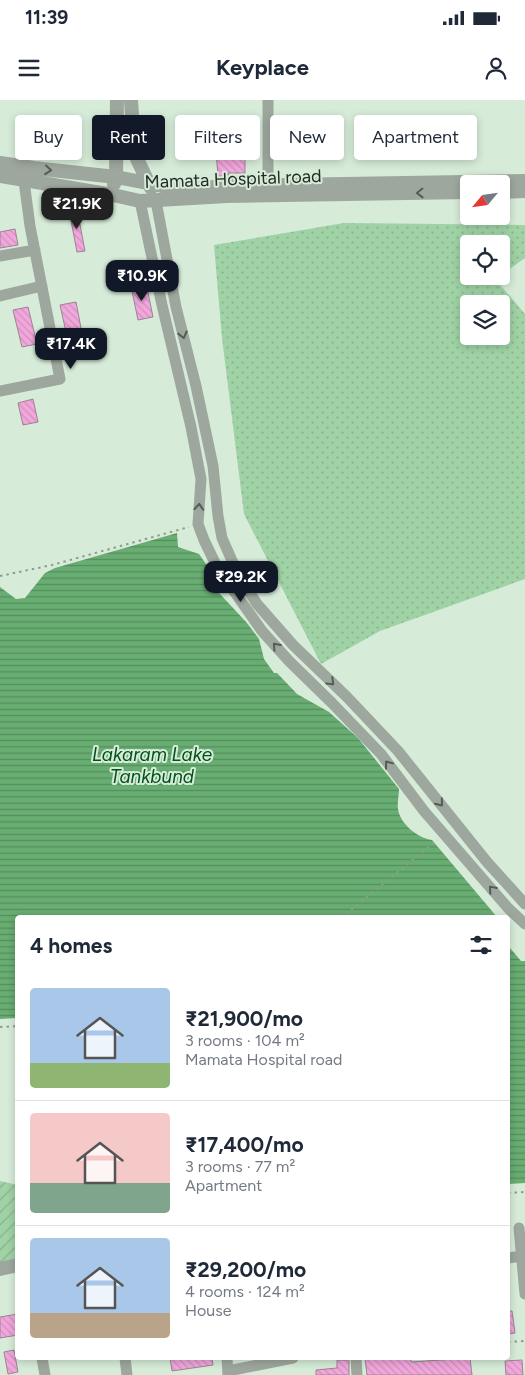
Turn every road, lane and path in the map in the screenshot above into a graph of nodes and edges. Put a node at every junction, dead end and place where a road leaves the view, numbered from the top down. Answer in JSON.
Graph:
{"nodes":[{"id":1,"x":117,"y":100,"type":"edge"},
{"id":2,"x":131,"y":100,"type":"edge"},
{"id":3,"x":268,"y":100,"type":"edge"},
{"id":4,"x":0,"y":163,"type":"edge"},
{"id":5,"x":0,"y":176,"type":"edge"},
{"id":6,"x":116,"y":177,"type":"junction"},
{"id":7,"x":24,"y":181,"type":"junction"},
{"id":8,"x":525,"y":181,"type":"edge"},
{"id":9,"x":150,"y":183,"type":"junction"},
{"id":10,"x":268,"y":185,"type":"junction"},
{"id":11,"x":525,"y":191,"type":"edge"},
{"id":12,"x":460,"y":192,"type":"edge"},
{"id":13,"x":510,"y":192,"type":"edge"},
{"id":14,"x":113,"y":195,"type":"junction"},
{"id":15,"x":140,"y":201,"type":"junction"},
{"id":16,"x":156,"y":201,"type":"junction"},
{"id":17,"x":35,"y":250,"type":"junction"},
{"id":18,"x":0,"y":256,"type":"edge"},
{"id":19,"x":42,"y":286,"type":"junction"},
{"id":20,"x":0,"y":296,"type":"edge"},
{"id":21,"x":0,"y":391,"type":"edge"},
{"id":22,"x":214,"y":478,"type":"junction"},
{"id":23,"x":201,"y":479,"type":"junction"},
{"id":24,"x":198,"y":524,"type":"junction"},
{"id":25,"x":0,"y":576,"type":"edge"},
{"id":26,"x":443,"y":834,"type":"junction"},
{"id":27,"x":525,"y":904,"type":"edge"},
{"id":28,"x":345,"y":915,"type":"edge"},
{"id":29,"x":525,"y":924,"type":"edge"},
{"id":30,"x":0,"y":1026,"type":"edge"},
{"id":31,"x":15,"y":1026,"type":"edge"},
{"id":32,"x":525,"y":1192,"type":"edge"},
{"id":33,"x":510,"y":1194,"type":"edge"},
{"id":34,"x":519,"y":1228,"type":"dead end"},
{"id":35,"x":522,"y":1256,"type":"junction"},
{"id":36,"x":510,"y":1258,"type":"edge"},
{"id":37,"x":15,"y":1266,"type":"edge"},
{"id":38,"x":0,"y":1269,"type":"edge"},
{"id":39,"x":525,"y":1293,"type":"edge"},
{"id":40,"x":525,"y":1341,"type":"edge"},
{"id":41,"x":510,"y":1342,"type":"edge"},
{"id":42,"x":42,"y":1360,"type":"edge"},
{"id":43,"x":125,"y":1360,"type":"edge"},
{"id":44,"x":226,"y":1360,"type":"edge"},
{"id":45,"x":284,"y":1360,"type":"edge"},
{"id":46,"x":356,"y":1360,"type":"edge"},
{"id":47,"x":228,"y":1373,"type":"edge"},
{"id":48,"x":45,"y":1375,"type":"edge"},
{"id":49,"x":127,"y":1375,"type":"edge"},
{"id":50,"x":357,"y":1375,"type":"edge"}],
"edges":[{"from":1,"to":6,"type":"street"},
{"from":2,"to":9,"type":"street"},
{"from":3,"to":10,"type":"street"},
{"from":4,"to":6,"type":"street","name":"Mamata Hospital road","one_way":true},
{"from":5,"to":7,"type":"street","name":"Mamata Hospital road"},
{"from":6,"to":9,"type":"street","name":"Mamata Hospital road"},
{"from":6,"to":14,"type":"street"},
{"from":7,"to":14,"type":"street","name":"Mamata Hospital road"},
{"from":7,"to":17,"type":"street"},
{"from":8,"to":10,"type":"street","name":"Mamata Hospital road"},
{"from":9,"to":10,"type":"street","name":"Mamata Hospital road"},
{"from":9,"to":16,"type":"street"},
{"from":11,"to":13,"type":"street"},
{"from":12,"to":16,"type":"street","name":"Mamata Hospital road","one_way":true},
{"from":14,"to":15,"type":"street","name":"Mamata Hospital road"},
{"from":15,"to":16,"type":"street","name":"Mamata Hospital road"},
{"from":15,"to":23,"type":"street"},
{"from":16,"to":22,"type":"street","one_way":true},
{"from":17,"to":18,"type":"street"},
{"from":17,"to":19,"type":"street"},
{"from":19,"to":20,"type":"street"},
{"from":19,"to":21,"type":"street"},
{"from":22,"to":23,"type":"street"},
{"from":22,"to":27,"type":"street","one_way":true},
{"from":24,"to":23,"type":"street","one_way":true},
{"from":24,"to":25,"type":"path"},
{"from":26,"to":24,"type":"street","one_way":true},
{"from":26,"to":28,"type":"path"},
{"from":29,"to":26,"type":"street","one_way":true},
{"from":30,"to":31,"type":"path"},
{"from":32,"to":33,"type":"path"},
{"from":34,"to":35,"type":"street"},
{"from":35,"to":36,"type":"street"},
{"from":35,"to":39,"type":"street"},
{"from":37,"to":38,"type":"street"},
{"from":40,"to":41,"type":"path"},
{"from":42,"to":48,"type":"street"},
{"from":43,"to":49,"type":"street"},
{"from":44,"to":47,"type":"street"},
{"from":45,"to":47,"type":"street"},
{"from":46,"to":50,"type":"street"}]}
